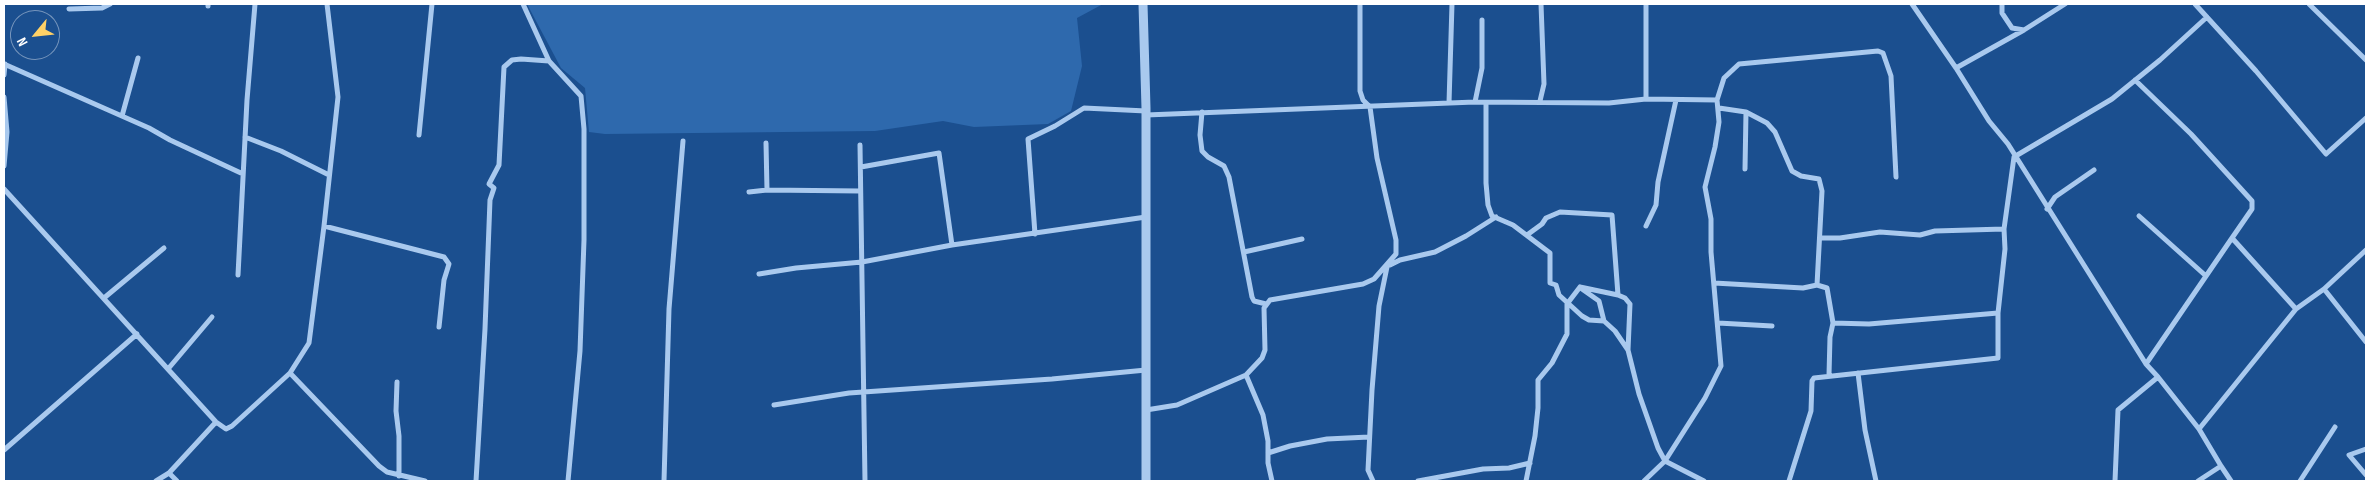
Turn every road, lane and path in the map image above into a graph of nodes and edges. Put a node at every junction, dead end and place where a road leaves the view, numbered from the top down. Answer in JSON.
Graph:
{"nodes":[{"id":1,"x":110,"y":4,"type":"edge"},
{"id":2,"x":255,"y":4,"type":"edge"},
{"id":3,"x":327,"y":4,"type":"edge"},
{"id":4,"x":432,"y":4,"type":"edge"},
{"id":5,"x":522,"y":4,"type":"edge"},
{"id":6,"x":1143,"y":4,"type":"edge"},
{"id":7,"x":1360,"y":4,"type":"edge"},
{"id":8,"x":1452,"y":4,"type":"edge"},
{"id":9,"x":1542,"y":4,"type":"edge"},
{"id":10,"x":1646,"y":4,"type":"edge"},
{"id":11,"x":1912,"y":4,"type":"edge"},
{"id":12,"x":2002,"y":4,"type":"edge"},
{"id":13,"x":2065,"y":4,"type":"edge"},
{"id":14,"x":2195,"y":4,"type":"edge"},
{"id":15,"x":2309,"y":4,"type":"edge"},
{"id":16,"x":69,"y":9,"type":"dead end"},
{"id":17,"x":2207,"y":17,"type":"junction"},
{"id":18,"x":1482,"y":20,"type":"dead end"},
{"id":19,"x":2024,"y":30,"type":"junction"},
{"id":20,"x":138,"y":58,"type":"dead end"},
{"id":21,"x":2366,"y":60,"type":"edge"},
{"id":22,"x":549,"y":61,"type":"junction"},
{"id":23,"x":4,"y":64,"type":"edge"},
{"id":24,"x":1956,"y":68,"type":"junction"},
{"id":25,"x":4,"y":75,"type":"edge"},
{"id":26,"x":2135,"y":80,"type":"junction"},
{"id":27,"x":4,"y":97,"type":"edge"},
{"id":28,"x":1646,"y":99,"type":"junction"},
{"id":29,"x":1676,"y":100,"type":"junction"},
{"id":30,"x":1717,"y":100,"type":"junction"},
{"id":31,"x":1540,"y":101,"type":"junction"},
{"id":32,"x":1475,"y":102,"type":"junction"},
{"id":33,"x":1449,"y":103,"type":"junction"},
{"id":34,"x":1486,"y":103,"type":"junction"},
{"id":35,"x":1370,"y":108,"type":"junction"},
{"id":36,"x":1719,"y":108,"type":"junction"},
{"id":37,"x":1202,"y":112,"type":"junction"},
{"id":38,"x":1746,"y":112,"type":"junction"},
{"id":39,"x":1146,"y":113,"type":"junction"},
{"id":40,"x":122,"y":116,"type":"junction"},
{"id":41,"x":2366,"y":118,"type":"edge"},
{"id":42,"x":419,"y":136,"type":"dead end"},
{"id":43,"x":245,"y":138,"type":"junction"},
{"id":44,"x":683,"y":141,"type":"dead end"},
{"id":45,"x":766,"y":143,"type":"dead end"},
{"id":46,"x":860,"y":145,"type":"dead end"},
{"id":47,"x":2014,"y":156,"type":"junction"},
{"id":48,"x":4,"y":166,"type":"edge"},
{"id":49,"x":860,"y":167,"type":"junction"},
{"id":50,"x":1746,"y":169,"type":"dead end"},
{"id":51,"x":2094,"y":170,"type":"dead end"},
{"id":52,"x":243,"y":174,"type":"junction"},
{"id":53,"x":329,"y":175,"type":"junction"},
{"id":54,"x":1896,"y":177,"type":"dead end"},
{"id":55,"x":4,"y":189,"type":"edge"},
{"id":56,"x":767,"y":190,"type":"junction"},
{"id":57,"x":860,"y":191,"type":"junction"},
{"id":58,"x":749,"y":192,"type":"dead end"},
{"id":59,"x":2047,"y":209,"type":"junction"},
{"id":60,"x":2139,"y":216,"type":"dead end"},
{"id":61,"x":1146,"y":217,"type":"junction"},
{"id":62,"x":1496,"y":217,"type":"junction"},
{"id":63,"x":324,"y":226,"type":"junction"},
{"id":64,"x":1646,"y":226,"type":"dead end"},
{"id":65,"x":2004,"y":229,"type":"junction"},
{"id":66,"x":1035,"y":234,"type":"junction"},
{"id":67,"x":1526,"y":235,"type":"junction"},
{"id":68,"x":1302,"y":238,"type":"dead end"},
{"id":69,"x":1820,"y":238,"type":"junction"},
{"id":70,"x":2232,"y":238,"type":"junction"},
{"id":71,"x":952,"y":245,"type":"junction"},
{"id":72,"x":164,"y":248,"type":"dead end"},
{"id":73,"x":2366,"y":250,"type":"edge"},
{"id":74,"x":1244,"y":252,"type":"junction"},
{"id":75,"x":862,"y":262,"type":"junction"},
{"id":76,"x":1387,"y":266,"type":"junction"},
{"id":77,"x":758,"y":274,"type":"dead end"},
{"id":78,"x":238,"y":275,"type":"dead end"},
{"id":79,"x":2206,"y":276,"type":"junction"},
{"id":80,"x":1714,"y":283,"type":"junction"},
{"id":81,"x":1817,"y":285,"type":"junction"},
{"id":82,"x":1580,"y":287,"type":"junction"},
{"id":83,"x":2324,"y":290,"type":"junction"},
{"id":84,"x":1618,"y":295,"type":"junction"},
{"id":85,"x":104,"y":298,"type":"junction"},
{"id":86,"x":1266,"y":304,"type":"junction"},
{"id":87,"x":1567,"y":304,"type":"junction"},
{"id":88,"x":2296,"y":309,"type":"junction"},
{"id":89,"x":1998,"y":313,"type":"junction"},
{"id":90,"x":212,"y":317,"type":"dead end"},
{"id":91,"x":1604,"y":322,"type":"junction"},
{"id":92,"x":1833,"y":322,"type":"junction"},
{"id":93,"x":1718,"y":323,"type":"junction"},
{"id":94,"x":1772,"y":326,"type":"dead end"},
{"id":95,"x":439,"y":327,"type":"dead end"},
{"id":96,"x":137,"y":334,"type":"junction"},
{"id":97,"x":2366,"y":342,"type":"edge"},
{"id":98,"x":1628,"y":350,"type":"junction"},
{"id":99,"x":2146,"y":364,"type":"junction"},
{"id":100,"x":168,"y":369,"type":"junction"},
{"id":101,"x":1146,"y":370,"type":"junction"},
{"id":102,"x":290,"y":373,"type":"junction"},
{"id":103,"x":1858,"y":373,"type":"junction"},
{"id":104,"x":1246,"y":375,"type":"junction"},
{"id":105,"x":1829,"y":376,"type":"junction"},
{"id":106,"x":2158,"y":377,"type":"junction"},
{"id":107,"x":397,"y":382,"type":"dead end"},
{"id":108,"x":864,"y":393,"type":"junction"},
{"id":109,"x":774,"y":405,"type":"dead end"},
{"id":110,"x":1146,"y":410,"type":"junction"},
{"id":111,"x":216,"y":422,"type":"junction"},
{"id":112,"x":2335,"y":427,"type":"dead end"},
{"id":113,"x":2199,"y":429,"type":"junction"},
{"id":114,"x":1369,"y":437,"type":"junction"},
{"id":115,"x":2366,"y":449,"type":"edge"},
{"id":116,"x":4,"y":450,"type":"edge"},
{"id":117,"x":1268,"y":453,"type":"junction"},
{"id":118,"x":1665,"y":461,"type":"junction"},
{"id":119,"x":1530,"y":463,"type":"junction"},
{"id":120,"x":2221,"y":466,"type":"junction"},
{"id":121,"x":169,"y":473,"type":"junction"},
{"id":122,"x":2366,"y":475,"type":"edge"},
{"id":123,"x":399,"y":476,"type":"junction"},
{"id":124,"x":156,"y":481,"type":"edge"},
{"id":125,"x":177,"y":481,"type":"edge"},
{"id":126,"x":425,"y":481,"type":"edge"},
{"id":127,"x":476,"y":481,"type":"edge"},
{"id":128,"x":568,"y":481,"type":"edge"},
{"id":129,"x":664,"y":481,"type":"edge"},
{"id":130,"x":865,"y":481,"type":"edge"},
{"id":131,"x":1146,"y":481,"type":"edge"},
{"id":132,"x":1272,"y":481,"type":"edge"},
{"id":133,"x":1373,"y":481,"type":"edge"},
{"id":134,"x":1418,"y":481,"type":"edge"},
{"id":135,"x":1526,"y":481,"type":"edge"},
{"id":136,"x":1644,"y":481,"type":"edge"},
{"id":137,"x":1704,"y":481,"type":"edge"},
{"id":138,"x":1789,"y":481,"type":"edge"},
{"id":139,"x":1876,"y":481,"type":"edge"},
{"id":140,"x":2115,"y":481,"type":"edge"},
{"id":141,"x":2198,"y":481,"type":"edge"},
{"id":142,"x":2231,"y":481,"type":"edge"},
{"id":143,"x":2300,"y":481,"type":"edge"}],
"edges":[{"from":1,"to":16,"type":"street"},
{"from":2,"to":43,"type":"street"},
{"from":3,"to":53,"type":"street"},
{"from":4,"to":42,"type":"street"},
{"from":5,"to":22,"type":"street"},
{"from":6,"to":39,"type":"street"},
{"from":7,"to":35,"type":"street"},
{"from":8,"to":33,"type":"street"},
{"from":9,"to":31,"type":"street"},
{"from":10,"to":28,"type":"street"},
{"from":11,"to":24,"type":"street"},
{"from":12,"to":19,"type":"street"},
{"from":13,"to":19,"type":"street"},
{"from":14,"to":17,"type":"street"},
{"from":15,"to":21,"type":"street"},
{"from":17,"to":26,"type":"street"},
{"from":17,"to":41,"type":"street"},
{"from":18,"to":32,"type":"street"},
{"from":19,"to":24,"type":"street"},
{"from":20,"to":40,"type":"street"},
{"from":22,"to":127,"type":"street"},
{"from":22,"to":128,"type":"street"},
{"from":23,"to":25,"type":"street"},
{"from":23,"to":40,"type":"street"},
{"from":24,"to":47,"type":"street"},
{"from":26,"to":47,"type":"street"},
{"from":26,"to":70,"type":"street"},
{"from":27,"to":48,"type":"street"},
{"from":28,"to":29,"type":"street"},
{"from":28,"to":31,"type":"street"},
{"from":29,"to":30,"type":"street"},
{"from":29,"to":64,"type":"street"},
{"from":30,"to":36,"type":"street"},
{"from":30,"to":54,"type":"street"},
{"from":31,"to":34,"type":"street"},
{"from":32,"to":33,"type":"street"},
{"from":32,"to":34,"type":"street"},
{"from":33,"to":35,"type":"street"},
{"from":34,"to":62,"type":"street"},
{"from":35,"to":37,"type":"street"},
{"from":35,"to":76,"type":"street"},
{"from":36,"to":38,"type":"street"},
{"from":36,"to":80,"type":"street"},
{"from":37,"to":39,"type":"street"},
{"from":37,"to":74,"type":"street"},
{"from":38,"to":50,"type":"street"},
{"from":38,"to":69,"type":"street"},
{"from":39,"to":61,"type":"street"},
{"from":39,"to":66,"type":"street"},
{"from":40,"to":52,"type":"street"},
{"from":43,"to":52,"type":"street"},
{"from":43,"to":53,"type":"street"},
{"from":44,"to":129,"type":"street"},
{"from":45,"to":56,"type":"street"},
{"from":46,"to":49,"type":"street"},
{"from":47,"to":59,"type":"street"},
{"from":47,"to":65,"type":"street"},
{"from":49,"to":57,"type":"street"},
{"from":49,"to":71,"type":"street"},
{"from":51,"to":59,"type":"street"},
{"from":52,"to":78,"type":"street"},
{"from":53,"to":63,"type":"street"},
{"from":55,"to":85,"type":"street"},
{"from":56,"to":57,"type":"street"},
{"from":56,"to":58,"type":"street"},
{"from":57,"to":75,"type":"street"},
{"from":59,"to":99,"type":"street"},
{"from":60,"to":79,"type":"street"},
{"from":61,"to":66,"type":"street"},
{"from":61,"to":101,"type":"street"},
{"from":62,"to":67,"type":"street"},
{"from":62,"to":76,"type":"street"},
{"from":63,"to":95,"type":"street"},
{"from":63,"to":102,"type":"street"},
{"from":65,"to":69,"type":"street"},
{"from":65,"to":89,"type":"street"},
{"from":66,"to":71,"type":"street"},
{"from":67,"to":84,"type":"street"},
{"from":67,"to":87,"type":"street"},
{"from":68,"to":74,"type":"street"},
{"from":69,"to":81,"type":"street"},
{"from":70,"to":79,"type":"street"},
{"from":70,"to":88,"type":"street"},
{"from":71,"to":75,"type":"street"},
{"from":72,"to":85,"type":"street"},
{"from":73,"to":83,"type":"street"},
{"from":74,"to":86,"type":"street"},
{"from":75,"to":77,"type":"street"},
{"from":75,"to":108,"type":"street"},
{"from":76,"to":86,"type":"street"},
{"from":76,"to":114,"type":"street"},
{"from":79,"to":99,"type":"street"},
{"from":80,"to":81,"type":"street"},
{"from":80,"to":93,"type":"street"},
{"from":81,"to":92,"type":"street"},
{"from":82,"to":84,"type":"street"},
{"from":82,"to":87,"type":"street"},
{"from":82,"to":91,"type":"street"},
{"from":83,"to":88,"type":"street"},
{"from":83,"to":97,"type":"street"},
{"from":84,"to":98,"type":"street"},
{"from":85,"to":96,"type":"street"},
{"from":86,"to":104,"type":"street"},
{"from":87,"to":91,"type":"street"},
{"from":87,"to":119,"type":"street"},
{"from":88,"to":113,"type":"street"},
{"from":89,"to":92,"type":"street"},
{"from":89,"to":103,"type":"street"},
{"from":90,"to":100,"type":"street"},
{"from":91,"to":98,"type":"street"},
{"from":92,"to":105,"type":"street"},
{"from":93,"to":94,"type":"street"},
{"from":93,"to":118,"type":"street"},
{"from":96,"to":100,"type":"street"},
{"from":96,"to":116,"type":"street"},
{"from":98,"to":118,"type":"street"},
{"from":99,"to":106,"type":"street"},
{"from":100,"to":111,"type":"street"},
{"from":101,"to":108,"type":"street"},
{"from":101,"to":110,"type":"street"},
{"from":102,"to":111,"type":"street"},
{"from":102,"to":123,"type":"street"},
{"from":103,"to":105,"type":"street"},
{"from":103,"to":139,"type":"street"},
{"from":104,"to":110,"type":"street"},
{"from":104,"to":117,"type":"street"},
{"from":105,"to":138,"type":"street"},
{"from":106,"to":113,"type":"street"},
{"from":106,"to":140,"type":"street"},
{"from":107,"to":123,"type":"street"},
{"from":108,"to":109,"type":"street"},
{"from":108,"to":130,"type":"street"},
{"from":110,"to":131,"type":"street"},
{"from":111,"to":121,"type":"street"},
{"from":112,"to":143,"type":"street"},
{"from":113,"to":120,"type":"street"},
{"from":114,"to":117,"type":"street"},
{"from":114,"to":133,"type":"street"},
{"from":115,"to":122,"type":"street"},
{"from":117,"to":132,"type":"street"},
{"from":118,"to":136,"type":"street"},
{"from":118,"to":137,"type":"street"},
{"from":119,"to":134,"type":"street"},
{"from":119,"to":135,"type":"street"},
{"from":120,"to":141,"type":"street"},
{"from":120,"to":142,"type":"street"},
{"from":121,"to":124,"type":"street"},
{"from":121,"to":125,"type":"street"},
{"from":123,"to":126,"type":"street"}]}
